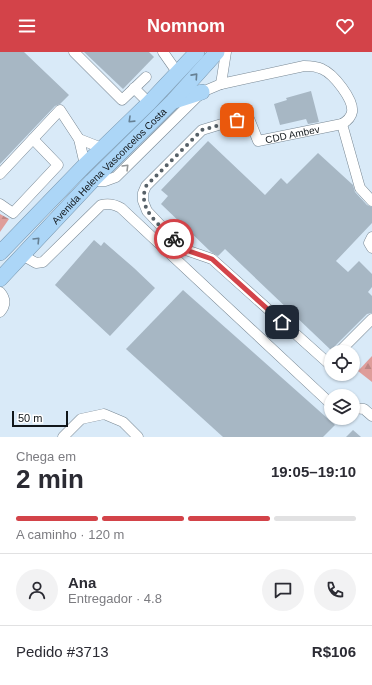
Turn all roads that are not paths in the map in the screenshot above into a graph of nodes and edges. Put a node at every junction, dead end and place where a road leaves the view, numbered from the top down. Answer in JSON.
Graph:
{"nodes":[{"id":1,"x":74,"y":52,"type":"edge"},
{"id":2,"x":163,"y":52,"type":"edge"},
{"id":3,"x":197,"y":52,"type":"edge"},
{"id":4,"x":217,"y":52,"type":"edge"},
{"id":5,"x":226,"y":52,"type":"edge"},
{"id":6,"x":177,"y":72,"type":"junction"},
{"id":7,"x":146,"y":77,"type":"dead end"},
{"id":8,"x":221,"y":84,"type":"junction"},
{"id":9,"x":134,"y":88,"type":"junction"},
{"id":10,"x":202,"y":92,"type":"junction"},
{"id":11,"x":173,"y":101,"type":"junction"},
{"id":12,"x":149,"y":103,"type":"junction"},
{"id":13,"x":342,"y":124,"type":"junction"},
{"id":14,"x":79,"y":138,"type":"junction"},
{"id":15,"x":34,"y":139,"type":"junction"},
{"id":16,"x":102,"y":148,"type":"junction"},
{"id":17,"x":85,"y":165,"type":"junction"},
{"id":18,"x":0,"y":174,"type":"edge"},
{"id":19,"x":92,"y":181,"type":"junction"},
{"id":20,"x":372,"y":200,"type":"edge"},
{"id":21,"x":0,"y":204,"type":"edge"},
{"id":22,"x":372,"y":237,"type":"edge"},
{"id":23,"x":372,"y":248,"type":"edge"},
{"id":24,"x":0,"y":253,"type":"edge"},
{"id":25,"x":22,"y":255,"type":"junction"},
{"id":26,"x":0,"y":279,"type":"edge"},
{"id":27,"x":0,"y":292,"type":"edge"},
{"id":28,"x":0,"y":312,"type":"edge"},
{"id":29,"x":372,"y":319,"type":"edge"},
{"id":30,"x":346,"y":345,"type":"edge"},
{"id":31,"x":324,"y":359,"type":"edge"},
{"id":32,"x":324,"y":397,"type":"edge"},
{"id":33,"x":360,"y":408,"type":"edge"},
{"id":34,"x":372,"y":416,"type":"edge"},
{"id":35,"x":64,"y":437,"type":"edge"},
{"id":36,"x":138,"y":437,"type":"edge"}],
"edges":[{"from":1,"to":9,"type":"lane"},
{"from":2,"to":6,"type":"lane"},
{"from":3,"to":6,"type":"highway","name":"Avenida Helena Vasconcelos Costa"},
{"from":11,"to":4,"type":"highway","name":"Avenida Helena Vasconcelos Costa","one_way":true},
{"from":5,"to":8,"type":"lane"},
{"from":6,"to":12,"type":"highway","name":"Avenida Helena Vasconcelos Costa"},
{"from":7,"to":9,"type":"lane"},
{"from":8,"to":10,"type":"lane"},
{"from":8,"to":13,"type":"lane"},
{"from":9,"to":12,"type":"lane"},
{"from":10,"to":11,"type":"highway"},
{"from":19,"to":10,"type":"lane","one_way":true},
{"from":11,"to":19,"type":"highway","name":"Avenida Helena Vasconcelos Costa"},
{"from":12,"to":16,"type":"highway","name":"Avenida Helena Vasconcelos Costa","one_way":true},
{"from":13,"to":20,"type":"lane"},
{"from":13,"to":31,"type":"lane","name":"CDD Ambev"},
{"from":14,"to":15,"type":"lane"},
{"from":14,"to":16,"type":"lane"},
{"from":14,"to":17,"type":"lane"},
{"from":15,"to":18,"type":"lane"},
{"from":15,"to":21,"type":"lane"},
{"from":16,"to":17,"type":"highway","name":"Avenida Helena Vasconcelos Costa"},
{"from":17,"to":24,"type":"highway","name":"Avenida Helena Vasconcelos Costa"},
{"from":25,"to":19,"type":"highway","name":"Avenida Helena Vasconcelos Costa","one_way":true},
{"from":22,"to":23,"type":"lane"},
{"from":25,"to":26,"type":"highway","name":"Avenida Helena Vasconcelos Costa"},
{"from":25,"to":32,"type":"lane"},
{"from":27,"to":28,"type":"lane"},
{"from":29,"to":30,"type":"lane"},
{"from":33,"to":34,"type":"lane"},
{"from":35,"to":36,"type":"lane"}]}
